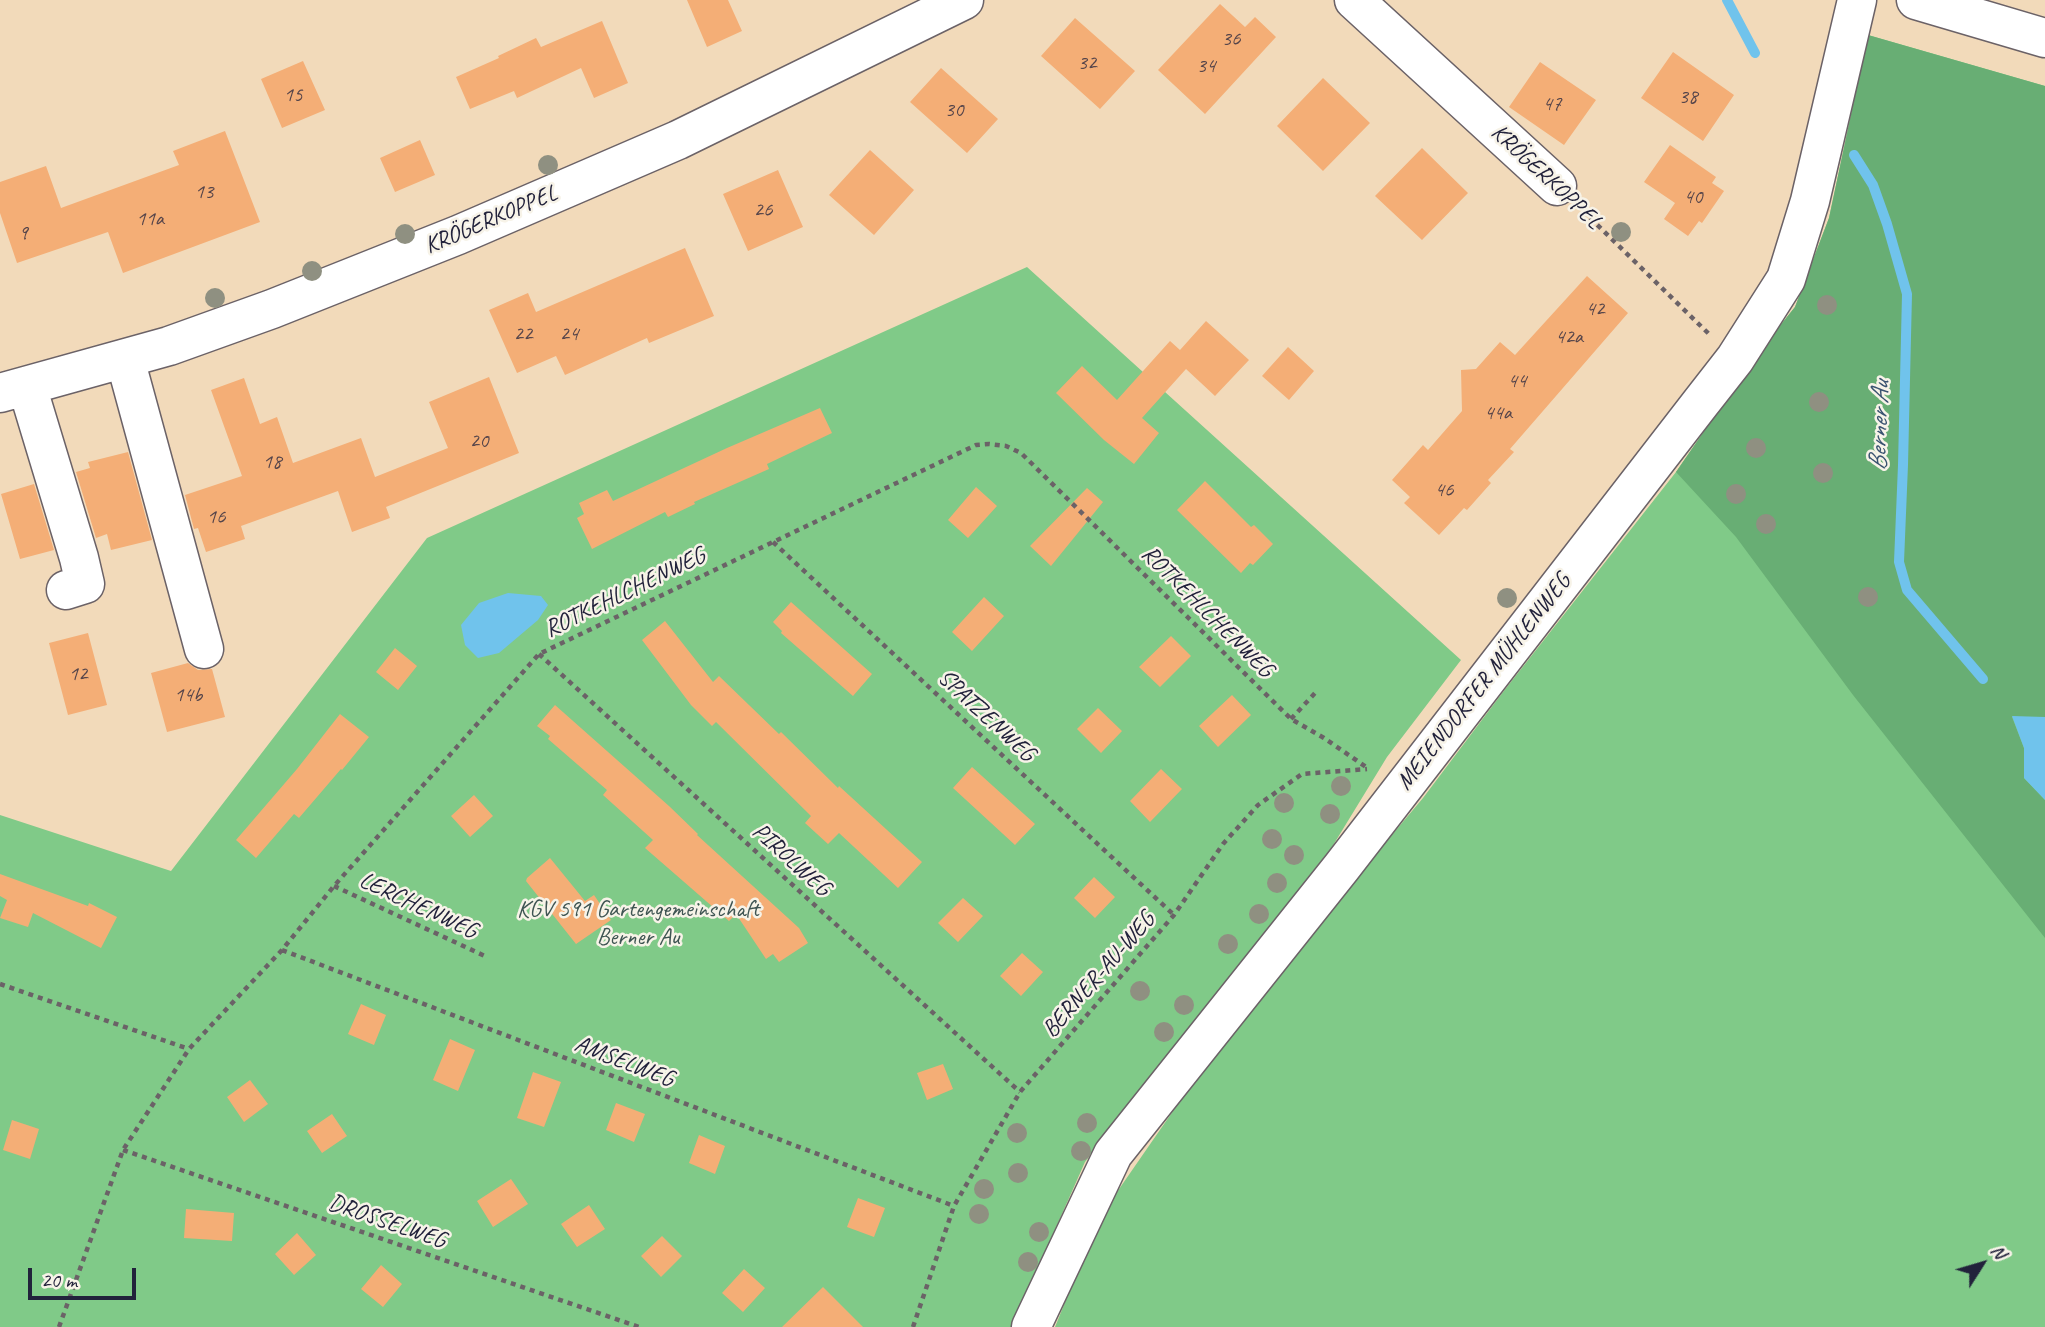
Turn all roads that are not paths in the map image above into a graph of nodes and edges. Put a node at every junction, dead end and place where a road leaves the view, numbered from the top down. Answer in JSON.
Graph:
{"nodes":[{"id":1,"x":964,"y":0,"type":"edge"},
{"id":2,"x":1354,"y":0,"type":"edge"},
{"id":3,"x":1857,"y":0,"type":"edge"},
{"id":4,"x":1916,"y":0,"type":"edge"},
{"id":5,"x":2045,"y":38,"type":"edge"},
{"id":6,"x":1557,"y":186,"type":"road end"},
{"id":7,"x":125,"y":359,"type":"junction"},
{"id":8,"x":13,"y":389,"type":"edge"},
{"id":9,"x":66,"y":590,"type":"dead end"},
{"id":10,"x":204,"y":649,"type":"dead end"},
{"id":11,"x":1031,"y":1327,"type":"edge"}],
"edges":[{"from":1,"to":7,"type":"street","name":"KRÖGERKOPPEL"},
{"from":2,"to":6,"type":"street","name":"KRÖGERKOPPEL"},
{"from":3,"to":11,"type":"street","name":"MEIENDORFER MÜHLENWEG"},
{"from":4,"to":5,"type":"street"},
{"from":7,"to":8,"type":"street","name":"KRÖGERKOPPEL"},
{"from":7,"to":10,"type":"street"},
{"from":8,"to":9,"type":"street"}]}
